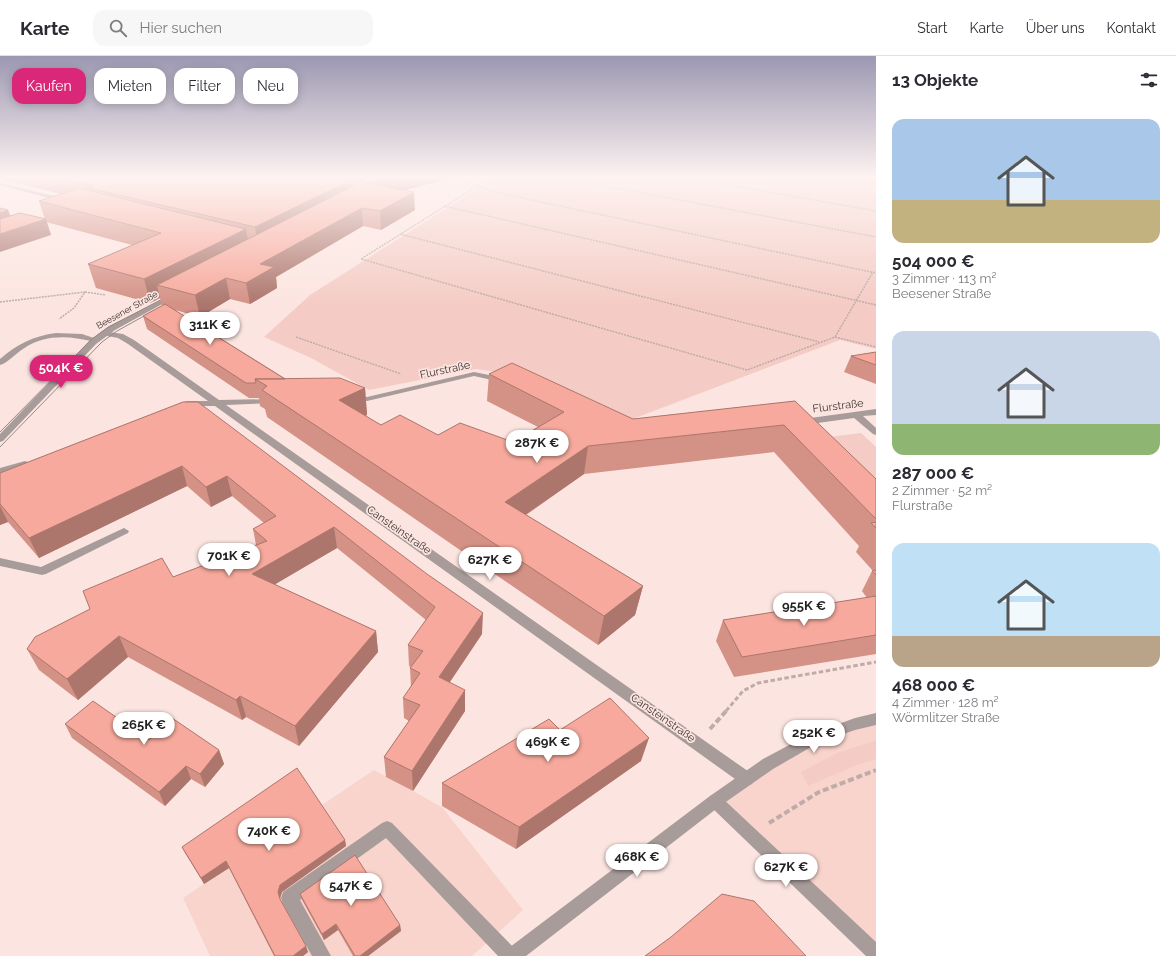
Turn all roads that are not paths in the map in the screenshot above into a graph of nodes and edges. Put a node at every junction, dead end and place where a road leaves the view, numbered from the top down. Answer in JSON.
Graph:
{"nodes":[{"id":1,"x":183,"y":291,"type":"edge"},
{"id":2,"x":105,"y":333,"type":"junction"},
{"id":3,"x":96,"y":340,"type":"junction"},
{"id":4,"x":0,"y":363,"type":"edge"},
{"id":5,"x":511,"y":385,"type":"edge"},
{"id":6,"x":344,"y":399,"type":"edge"},
{"id":7,"x":282,"y":401,"type":"edge"},
{"id":8,"x":220,"y":403,"type":"junction"},
{"id":9,"x":180,"y":406,"type":"edge"},
{"id":10,"x":876,"y":412,"type":"edge"},
{"id":11,"x":856,"y":415,"type":"junction"},
{"id":12,"x":876,"y":432,"type":"edge"},
{"id":13,"x":809,"y":433,"type":"edge"},
{"id":14,"x":0,"y":439,"type":"edge"},
{"id":15,"x":34,"y":461,"type":"edge"},
{"id":16,"x":0,"y":471,"type":"edge"},
{"id":17,"x":124,"y":531,"type":"dead end"},
{"id":18,"x":0,"y":562,"type":"edge"},
{"id":19,"x":876,"y":719,"type":"edge"},
{"id":20,"x":746,"y":779,"type":"junction"},
{"id":21,"x":715,"y":801,"type":"junction"},
{"id":22,"x":876,"y":954,"type":"edge"},
{"id":23,"x":322,"y":956,"type":"edge"},
{"id":24,"x":511,"y":956,"type":"edge"}],
"edges":[{"from":1,"to":2,"type":"street","name":"Beesener Straße"},
{"from":2,"to":3,"type":"street","name":"Beesener Straße"},
{"from":2,"to":8,"type":"street","name":"Cansteinstraße"},
{"from":3,"to":4,"type":"street"},
{"from":3,"to":14,"type":"street","name":"Beesener Straße"},
{"from":5,"to":6,"type":"street","name":"Flurstraße"},
{"from":7,"to":8,"type":"street"},
{"from":8,"to":9,"type":"street"},
{"from":8,"to":20,"type":"street","name":"Cansteinstraße"},
{"from":10,"to":11,"type":"street","name":"Flurstraße"},
{"from":11,"to":12,"type":"street"},
{"from":11,"to":13,"type":"street","name":"Flurstraße"},
{"from":15,"to":16,"type":"street"},
{"from":17,"to":18,"type":"street"},
{"from":19,"to":20,"type":"street"},
{"from":20,"to":21,"type":"street"},
{"from":21,"to":22,"type":"street"},
{"from":21,"to":24,"type":"street"},
{"from":23,"to":24,"type":"street"}]}
